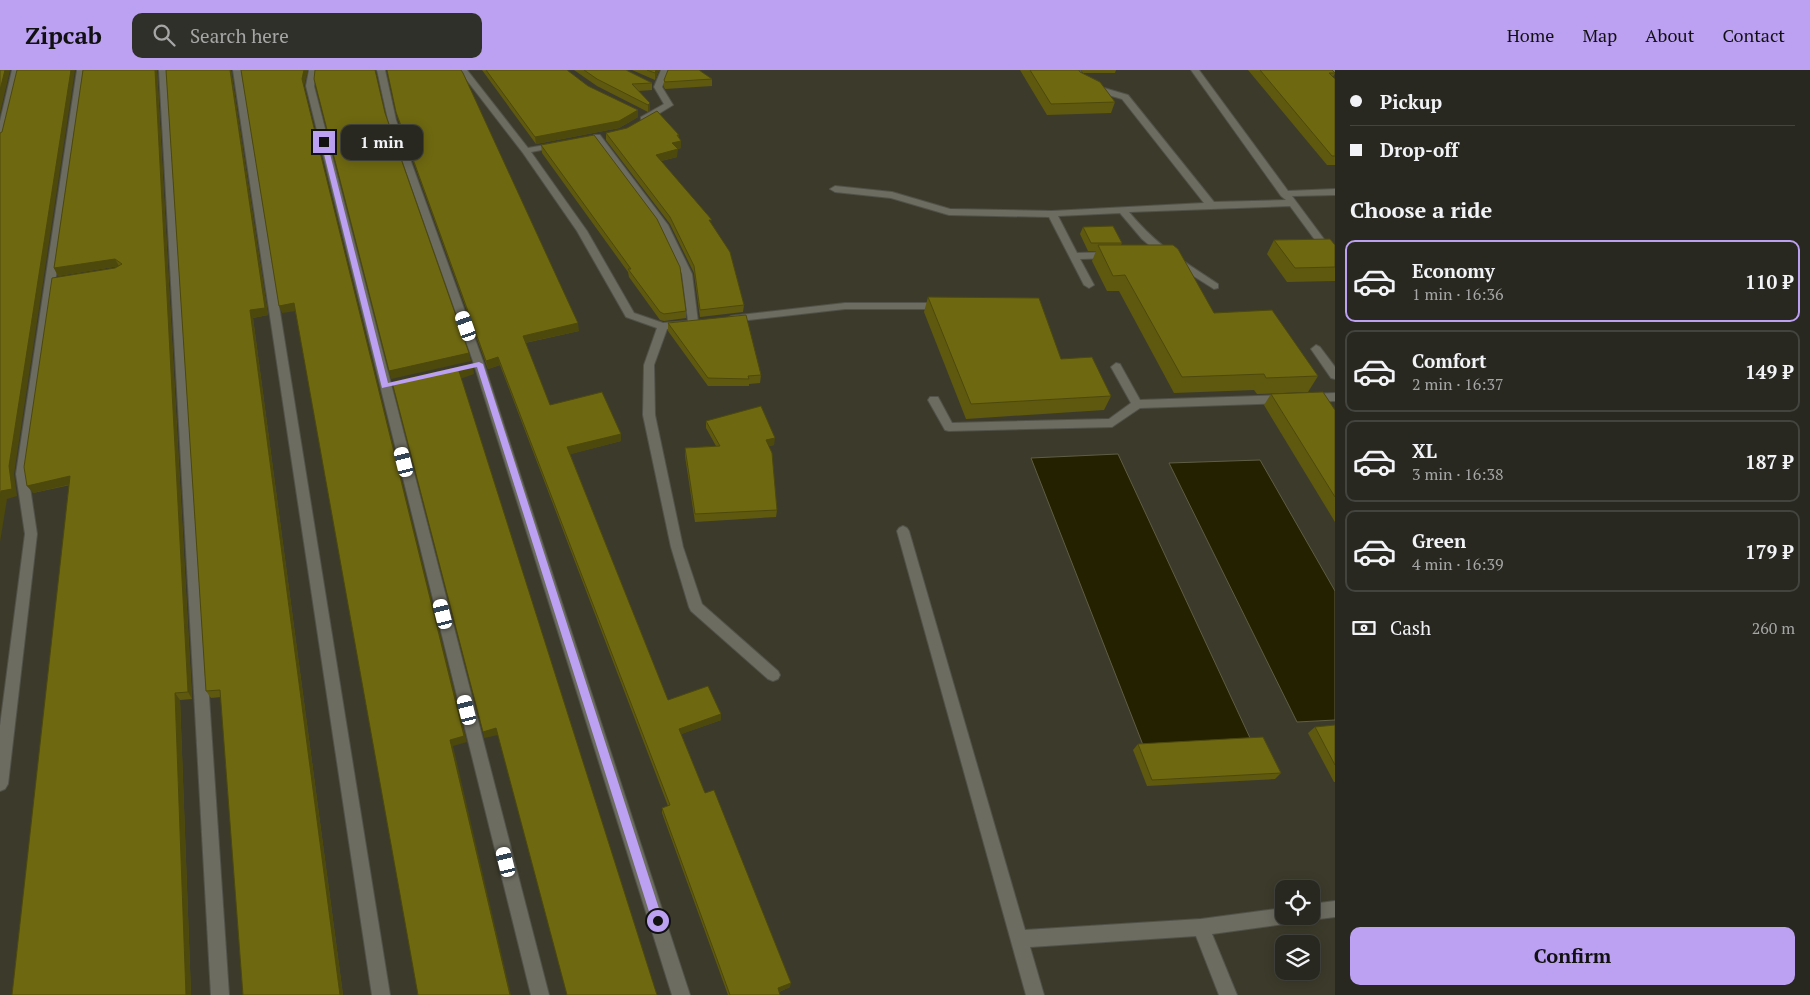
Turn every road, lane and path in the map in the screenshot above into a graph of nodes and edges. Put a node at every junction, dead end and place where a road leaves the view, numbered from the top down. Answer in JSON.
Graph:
{"nodes":[{"id":1,"x":16,"y":70,"type":"edge"},
{"id":2,"x":81,"y":70,"type":"edge"},
{"id":3,"x":163,"y":70,"type":"edge"},
{"id":4,"x":237,"y":70,"type":"edge"},
{"id":5,"x":313,"y":70,"type":"edge"},
{"id":6,"x":381,"y":70,"type":"edge"},
{"id":7,"x":463,"y":70,"type":"edge"},
{"id":8,"x":665,"y":70,"type":"edge"},
{"id":9,"x":1076,"y":70,"type":"edge"},
{"id":10,"x":1195,"y":70,"type":"edge"},
{"id":11,"x":649,"y":83,"type":"edge"},
{"id":12,"x":658,"y":87,"type":"junction"},
{"id":13,"x":643,"y":117,"type":"edge"},
{"id":14,"x":597,"y":137,"type":"edge"},
{"id":15,"x":0,"y":139,"type":"edge"},
{"id":16,"x":570,"y":142,"type":"edge"},
{"id":17,"x":526,"y":151,"type":"junction"},
{"id":18,"x":835,"y":189,"type":"dead end"},
{"id":19,"x":1335,"y":192,"type":"edge"},
{"id":20,"x":1284,"y":194,"type":"junction"},
{"id":21,"x":1292,"y":202,"type":"junction"},
{"id":22,"x":1211,"y":205,"type":"junction"},
{"id":23,"x":1122,"y":211,"type":"junction"},
{"id":24,"x":1052,"y":214,"type":"junction"},
{"id":25,"x":1146,"y":254,"type":"edge"},
{"id":26,"x":1165,"y":254,"type":"junction"},
{"id":27,"x":1119,"y":255,"type":"edge"},
{"id":28,"x":1073,"y":256,"type":"junction"},
{"id":29,"x":1335,"y":261,"type":"edge"},
{"id":30,"x":1089,"y":284,"type":"dead end"},
{"id":31,"x":1214,"y":286,"type":"dead end"},
{"id":32,"x":954,"y":306,"type":"edge"},
{"id":33,"x":719,"y":320,"type":"edge"},
{"id":34,"x":663,"y":326,"type":"junction"},
{"id":35,"x":1316,"y":349,"type":"dead end"},
{"id":36,"x":1116,"y":367,"type":"dead end"},
{"id":37,"x":1335,"y":375,"type":"edge"},
{"id":38,"x":1335,"y":397,"type":"edge"},
{"id":39,"x":934,"y":400,"type":"dead end"},
{"id":40,"x":1137,"y":404,"type":"junction"},
{"id":41,"x":903,"y":531,"type":"dead end"},
{"id":42,"x":774,"y":675,"type":"dead end"},
{"id":43,"x":0,"y":784,"type":"edge"},
{"id":44,"x":1335,"y":909,"type":"edge"},
{"id":45,"x":1320,"y":911,"type":"edge"},
{"id":46,"x":1275,"y":917,"type":"edge"},
{"id":47,"x":1201,"y":926,"type":"junction"},
{"id":48,"x":1019,"y":939,"type":"junction"},
{"id":49,"x":220,"y":995,"type":"edge"},
{"id":50,"x":381,"y":995,"type":"edge"},
{"id":51,"x":540,"y":995,"type":"edge"},
{"id":52,"x":681,"y":995,"type":"edge"},
{"id":53,"x":1035,"y":995,"type":"edge"},
{"id":54,"x":1228,"y":995,"type":"edge"}],
"edges":[{"from":1,"to":15,"type":"street"},
{"from":2,"to":43,"type":"street"},
{"from":3,"to":49,"type":"street"},
{"from":4,"to":50,"type":"street"},
{"from":5,"to":51,"type":"street"},
{"from":6,"to":52,"type":"street"},
{"from":7,"to":17,"type":"street"},
{"from":8,"to":12,"type":"street"},
{"from":9,"to":22,"type":"street"},
{"from":10,"to":20,"type":"street"},
{"from":11,"to":12,"type":"street"},
{"from":12,"to":13,"type":"street"},
{"from":14,"to":34,"type":"street"},
{"from":16,"to":17,"type":"street"},
{"from":17,"to":34,"type":"street"},
{"from":18,"to":24,"type":"street"},
{"from":19,"to":20,"type":"street"},
{"from":20,"to":21,"type":"street"},
{"from":21,"to":22,"type":"street"},
{"from":21,"to":29,"type":"street"},
{"from":22,"to":23,"type":"street"},
{"from":23,"to":24,"type":"street"},
{"from":23,"to":26,"type":"street"},
{"from":24,"to":28,"type":"street"},
{"from":25,"to":26,"type":"street"},
{"from":26,"to":31,"type":"street"},
{"from":27,"to":28,"type":"street"},
{"from":28,"to":30,"type":"street"},
{"from":32,"to":33,"type":"street"},
{"from":34,"to":42,"type":"street"},
{"from":35,"to":37,"type":"street"},
{"from":36,"to":40,"type":"street"},
{"from":38,"to":40,"type":"street"},
{"from":39,"to":40,"type":"street"},
{"from":41,"to":48,"type":"street"},
{"from":44,"to":45,"type":"street"},
{"from":46,"to":47,"type":"street"},
{"from":47,"to":48,"type":"street"},
{"from":47,"to":54,"type":"street"},
{"from":48,"to":53,"type":"street"}]}
